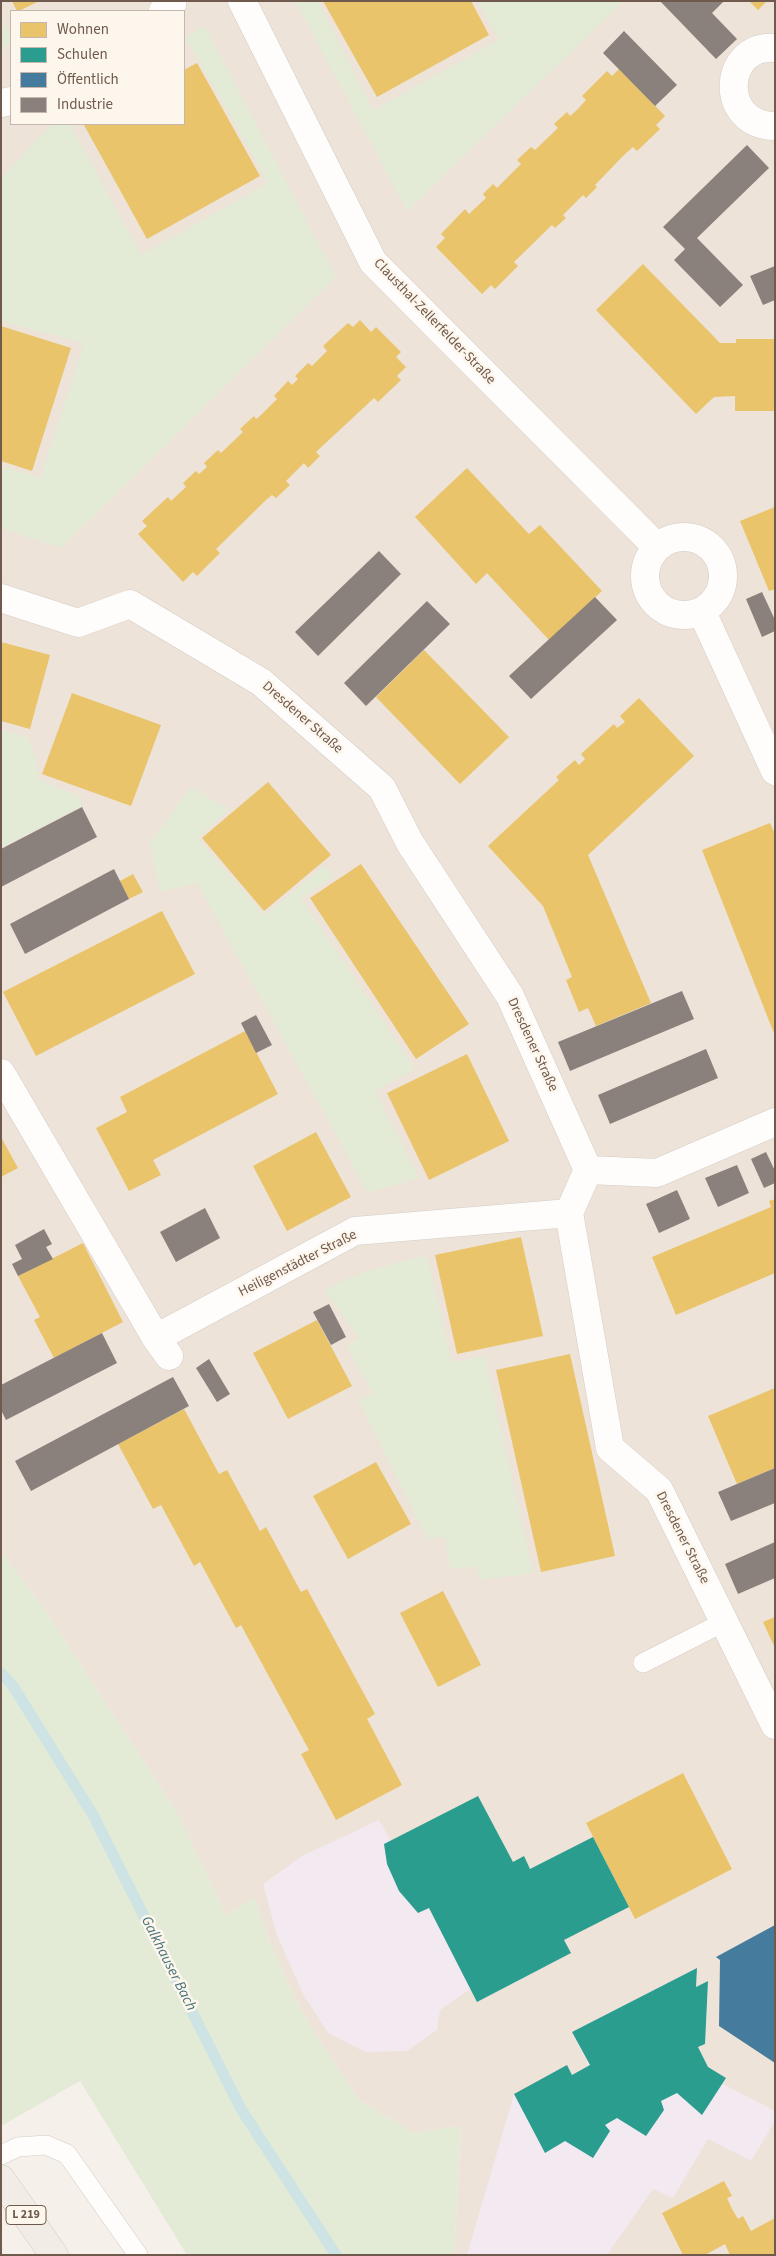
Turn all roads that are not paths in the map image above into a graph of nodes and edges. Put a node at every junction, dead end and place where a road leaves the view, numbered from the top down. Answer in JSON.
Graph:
{"nodes":[{"id":1,"x":172,"y":1,"type":"edge"},
{"id":2,"x":242,"y":1,"type":"edge"},
{"id":3,"x":164,"y":10,"type":"edge"},
{"id":4,"x":775,"y":48,"type":"edge"},
{"id":5,"x":775,"y":126,"type":"edge"},
{"id":6,"x":657,"y":547,"type":"junction"},
{"id":7,"x":1,"y":598,"type":"edge"},
{"id":8,"x":702,"y":612,"type":"junction"},
{"id":9,"x":775,"y":771,"type":"edge"},
{"id":10,"x":1,"y":1073,"type":"edge"},
{"id":11,"x":775,"y":1122,"type":"edge"},
{"id":12,"x":588,"y":1170,"type":"junction"},
{"id":13,"x":569,"y":1212,"type":"junction"},
{"id":14,"x":724,"y":1622,"type":"junction"},
{"id":15,"x":643,"y":1663,"type":"dead end"},
{"id":16,"x":775,"y":1724,"type":"edge"},
{"id":17,"x":1,"y":2155,"type":"edge"},
{"id":18,"x":1,"y":2179,"type":"edge"},
{"id":19,"x":54,"y":2255,"type":"edge"},
{"id":20,"x":138,"y":2255,"type":"edge"}],
"edges":[{"from":1,"to":3,"type":"street"},
{"from":2,"to":6,"type":"street","name":"Clausthal-Zellerfelder-Straße"},
{"from":4,"to":5,"type":"street"},
{"from":6,"to":8,"type":"street"},
{"from":6,"to":8,"type":"street"},
{"from":7,"to":12,"type":"street","name":"Dresdener Straße"},
{"from":8,"to":9,"type":"street"},
{"from":10,"to":13,"type":"street","name":"Heiligenstädter Straße"},
{"from":11,"to":12,"type":"street"},
{"from":12,"to":13,"type":"street"},
{"from":13,"to":14,"type":"street","name":"Dresdener Straße"},
{"from":14,"to":15,"type":"lane"},
{"from":14,"to":16,"type":"street","name":"Dresdener Straße"},
{"from":17,"to":20,"type":"lane"},
{"from":18,"to":19,"type":"main road","number":"L 219"}]}
